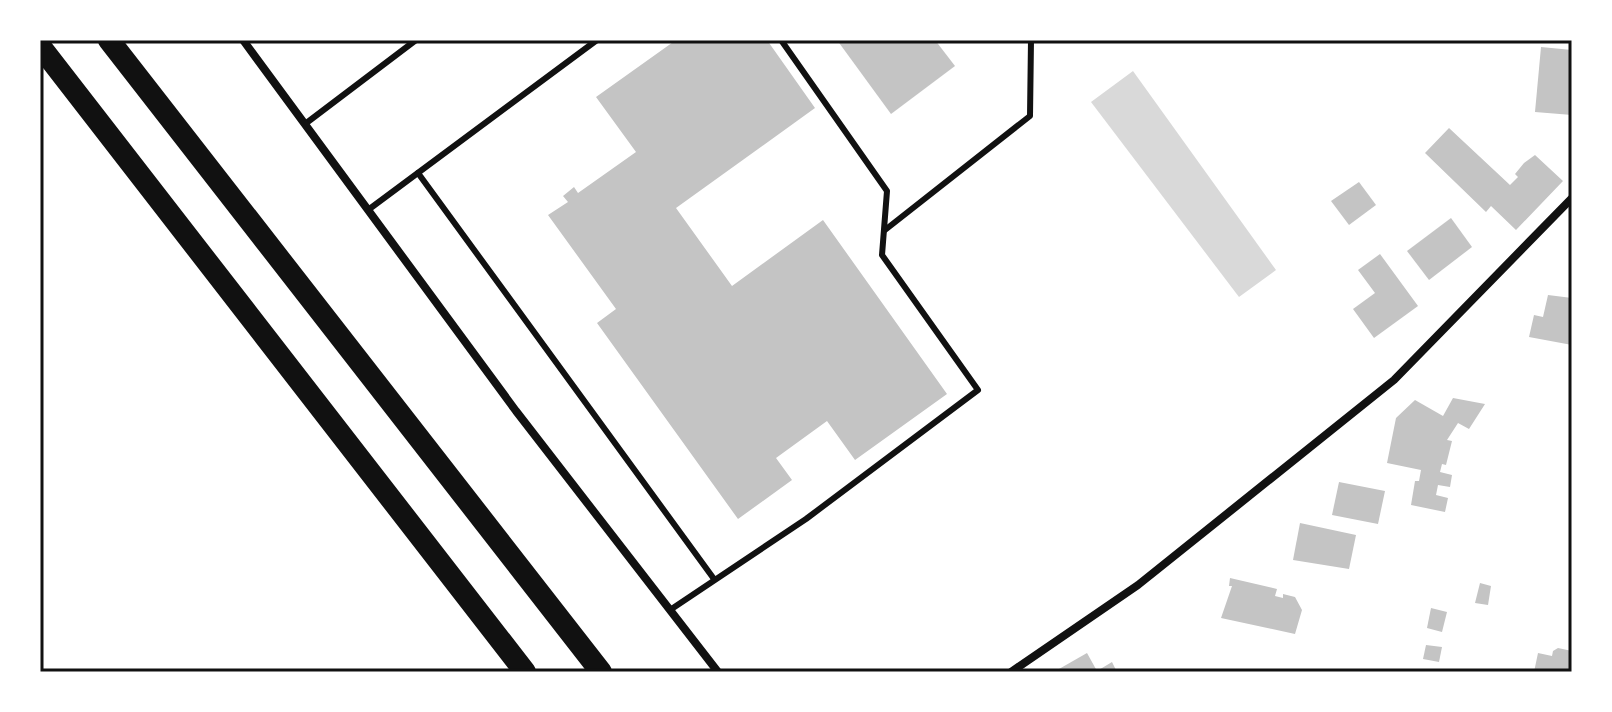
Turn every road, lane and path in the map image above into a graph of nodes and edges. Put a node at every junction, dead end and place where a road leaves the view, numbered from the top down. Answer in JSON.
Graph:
{"nodes":[{"id":1,"x":109,"y":40,"type":"edge"},
{"id":2,"x":243,"y":40,"type":"edge"},
{"id":3,"x":416,"y":40,"type":"edge"},
{"id":4,"x":597,"y":40,"type":"edge"},
{"id":5,"x":781,"y":40,"type":"edge"},
{"id":6,"x":1031,"y":40,"type":"edge"},
{"id":7,"x":40,"y":46,"type":"edge"},
{"id":8,"x":305,"y":124,"type":"junction"},
{"id":9,"x":418,"y":173,"type":"junction"},
{"id":10,"x":1572,"y":198,"type":"edge"},
{"id":11,"x":368,"y":210,"type":"junction"},
{"id":12,"x":885,"y":230,"type":"junction"},
{"id":13,"x":714,"y":579,"type":"junction"},
{"id":14,"x":670,"y":610,"type":"junction"},
{"id":15,"x":525,"y":672,"type":"edge"},
{"id":16,"x":601,"y":672,"type":"edge"},
{"id":17,"x":718,"y":672,"type":"edge"},
{"id":18,"x":1011,"y":672,"type":"edge"}],
"edges":[{"from":1,"to":16,"type":"highway"},
{"from":2,"to":8,"type":"street"},
{"from":3,"to":8,"type":"lane"},
{"from":4,"to":9,"type":"lane"},
{"from":5,"to":12,"type":"lane"},
{"from":6,"to":12,"type":"lane"},
{"from":7,"to":15,"type":"highway"},
{"from":8,"to":11,"type":"street"},
{"from":9,"to":11,"type":"lane"},
{"from":9,"to":13,"type":"lane"},
{"from":10,"to":18,"type":"street"},
{"from":11,"to":14,"type":"street"},
{"from":12,"to":13,"type":"lane"},
{"from":13,"to":14,"type":"lane"},
{"from":14,"to":17,"type":"street"}]}
